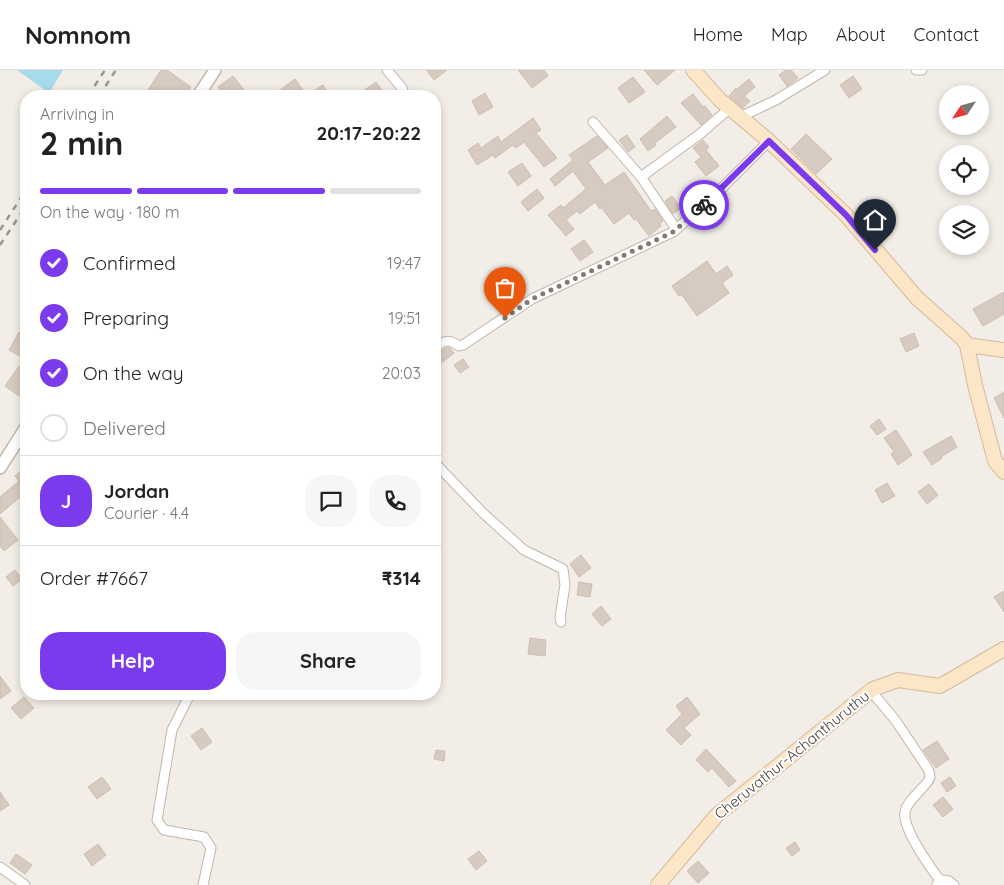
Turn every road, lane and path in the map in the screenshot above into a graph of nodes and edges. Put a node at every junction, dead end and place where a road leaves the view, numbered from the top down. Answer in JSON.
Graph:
{"nodes":[{"id":1,"x":215,"y":70,"type":"edge"},
{"id":2,"x":387,"y":70,"type":"edge"},
{"id":3,"x":693,"y":70,"type":"edge"},
{"id":4,"x":825,"y":70,"type":"edge"},
{"id":5,"x":916,"y":70,"type":"edge"},
{"id":6,"x":922,"y":70,"type":"edge"},
{"id":7,"x":202,"y":90,"type":"edge"},
{"id":8,"x":403,"y":90,"type":"edge"},
{"id":9,"x":735,"y":113,"type":"junction"},
{"id":10,"x":593,"y":122,"type":"dead end"},
{"id":11,"x":769,"y":141,"type":"junction"},
{"id":12,"x":641,"y":177,"type":"junction"},
{"id":13,"x":676,"y":229,"type":"junction"},
{"id":14,"x":441,"y":343,"type":"edge"},
{"id":15,"x":967,"y":345,"type":"junction"},
{"id":16,"x":1004,"y":350,"type":"edge"},
{"id":17,"x":20,"y":436,"type":"edge"},
{"id":18,"x":0,"y":468,"type":"edge"},
{"id":19,"x":441,"y":469,"type":"edge"},
{"id":20,"x":1004,"y":472,"type":"edge"},
{"id":21,"x":561,"y":622,"type":"dead end"},
{"id":22,"x":1003,"y":653,"type":"edge"},
{"id":23,"x":871,"y":691,"type":"junction"},
{"id":24,"x":187,"y":700,"type":"edge"},
{"id":25,"x":0,"y":868,"type":"edge"},
{"id":26,"x":938,"y":883,"type":"edge"},
{"id":27,"x":25,"y":885,"type":"edge"},
{"id":28,"x":203,"y":885,"type":"edge"},
{"id":29,"x":658,"y":885,"type":"edge"},
{"id":30,"x":954,"y":885,"type":"edge"}],
"edges":[{"from":1,"to":7,"type":"street"},
{"from":2,"to":8,"type":"street"},
{"from":3,"to":9,"type":"main road"},
{"from":4,"to":9,"type":"street"},
{"from":5,"to":6,"type":"street"},
{"from":9,"to":11,"type":"main road"},
{"from":9,"to":12,"type":"street"},
{"from":10,"to":12,"type":"street"},
{"from":11,"to":13,"type":"street"},
{"from":11,"to":15,"type":"main road"},
{"from":12,"to":13,"type":"street"},
{"from":13,"to":14,"type":"street"},
{"from":15,"to":16,"type":"main road"},
{"from":15,"to":20,"type":"main road"},
{"from":17,"to":18,"type":"street"},
{"from":19,"to":21,"type":"street"},
{"from":22,"to":23,"type":"main road","name":"Cheruvathur-Achanthuruthu"},
{"from":23,"to":26,"type":"street"},
{"from":23,"to":29,"type":"main road","name":"Cheruvathur-Achanthuruthu"},
{"from":24,"to":28,"type":"street"},
{"from":25,"to":27,"type":"street"},
{"from":26,"to":30,"type":"street"}]}
